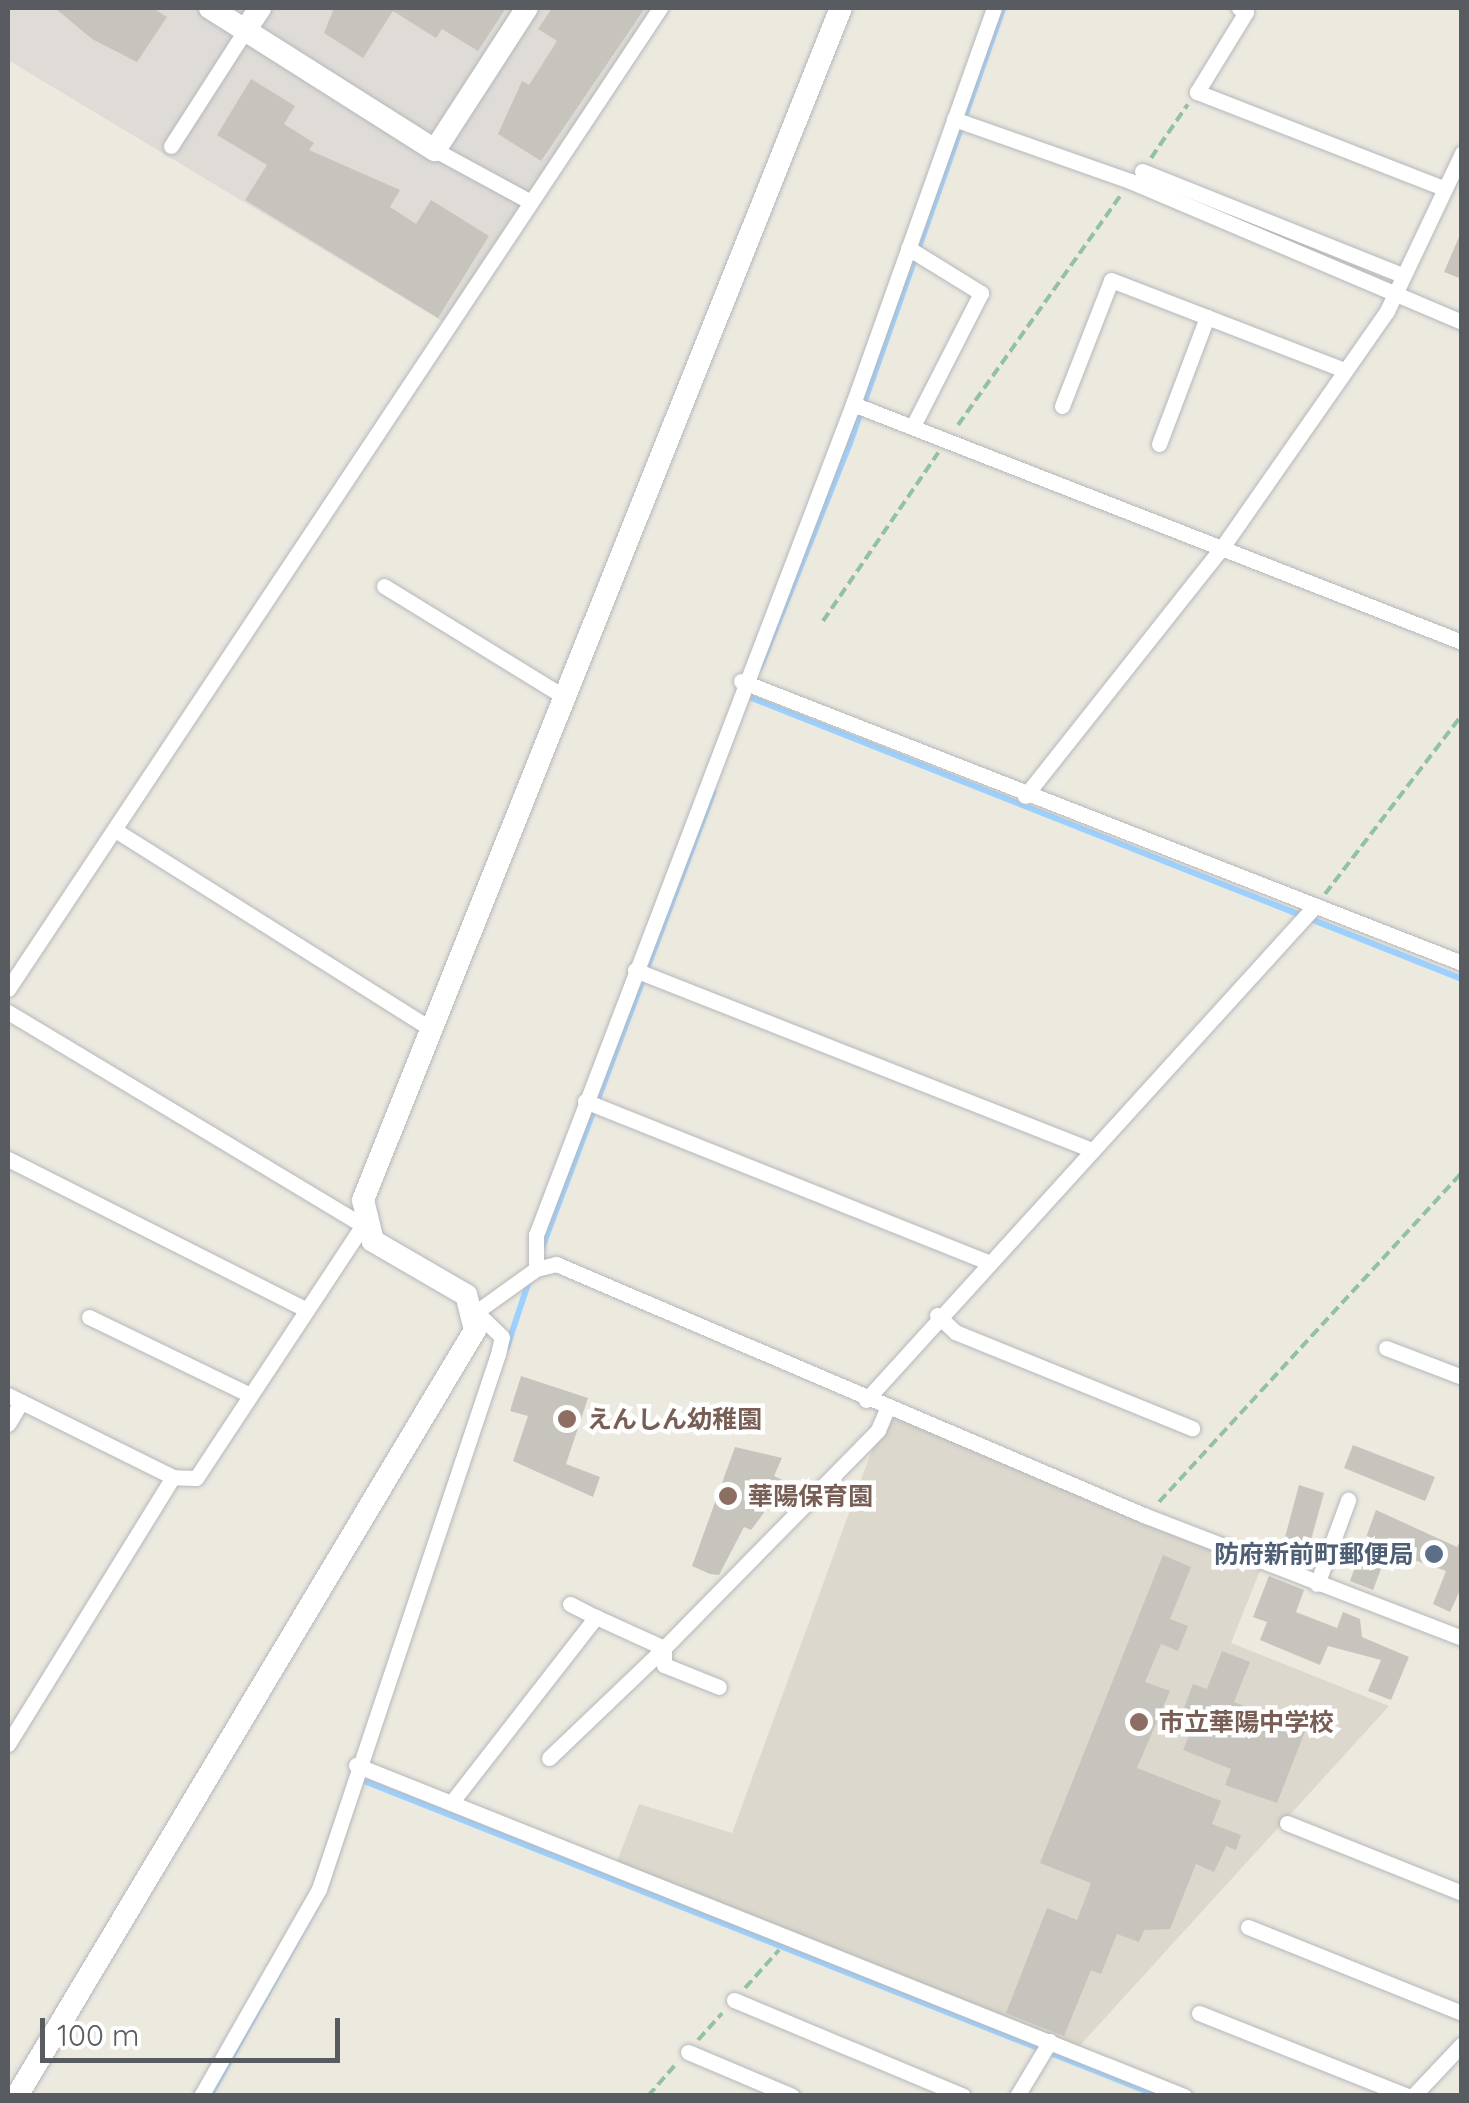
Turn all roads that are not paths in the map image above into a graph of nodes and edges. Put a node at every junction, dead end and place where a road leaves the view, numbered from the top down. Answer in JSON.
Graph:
{"nodes":[{"id":1,"x":210,"y":8,"type":"edge"},
{"id":2,"x":260,"y":8,"type":"edge"},
{"id":3,"x":526,"y":8,"type":"edge"},
{"id":4,"x":660,"y":8,"type":"edge"},
{"id":5,"x":841,"y":8,"type":"edge"},
{"id":6,"x":994,"y":8,"type":"edge"},
{"id":7,"x":1239,"y":8,"type":"edge"},
{"id":8,"x":246,"y":29,"type":"junction"},
{"id":9,"x":954,"y":119,"type":"junction"},
{"id":10,"x":171,"y":146,"type":"dead end"},
{"id":11,"x":435,"y":150,"type":"junction"},
{"id":12,"x":1462,"y":153,"type":"edge"},
{"id":13,"x":1136,"y":176,"type":"junction"},
{"id":14,"x":1444,"y":188,"type":"junction"},
{"id":15,"x":529,"y":201,"type":"junction"},
{"id":16,"x":908,"y":248,"type":"junction"},
{"id":17,"x":1400,"y":274,"type":"junction"},
{"id":18,"x":1391,"y":294,"type":"junction"},
{"id":19,"x":1207,"y":317,"type":"junction"},
{"id":20,"x":1462,"y":322,"type":"edge"},
{"id":21,"x":1344,"y":370,"type":"junction"},
{"id":22,"x":852,"y":404,"type":"junction"},
{"id":23,"x":1062,"y":406,"type":"dead end"},
{"id":24,"x":913,"y":426,"type":"junction"},
{"id":25,"x":1159,"y":444,"type":"dead end"},
{"id":26,"x":1220,"y":549,"type":"junction"},
{"id":27,"x":384,"y":586,"type":"dead end"},
{"id":28,"x":1462,"y":642,"type":"edge"},
{"id":29,"x":741,"y":681,"type":"junction"},
{"id":30,"x":564,"y":696,"type":"junction"},
{"id":31,"x":1026,"y":796,"type":"junction"},
{"id":32,"x":114,"y":830,"type":"junction"},
{"id":33,"x":1314,"y":907,"type":"junction"},
{"id":34,"x":1462,"y":963,"type":"edge"},
{"id":35,"x":636,"y":970,"type":"junction"},
{"id":36,"x":8,"y":989,"type":"edge"},
{"id":37,"x":8,"y":1012,"type":"edge"},
{"id":38,"x":428,"y":1027,"type":"junction"},
{"id":39,"x":585,"y":1101,"type":"junction"},
{"id":40,"x":1088,"y":1148,"type":"junction"},
{"id":41,"x":8,"y":1159,"type":"edge"},
{"id":42,"x":363,"y":1225,"type":"junction"},
{"id":43,"x":985,"y":1261,"type":"junction"},
{"id":44,"x":536,"y":1269,"type":"junction"},
{"id":45,"x":302,"y":1308,"type":"junction"},
{"id":46,"x":476,"y":1312,"type":"junction"},
{"id":47,"x":937,"y":1315,"type":"junction"},
{"id":48,"x":89,"y":1318,"type":"dead end"},
{"id":49,"x":1386,"y":1348,"type":"dead end"},
{"id":50,"x":1462,"y":1378,"type":"edge"},
{"id":51,"x":250,"y":1394,"type":"junction"},
{"id":52,"x":14,"y":1399,"type":"edge"},
{"id":53,"x":866,"y":1400,"type":"junction"},
{"id":54,"x":887,"y":1409,"type":"junction"},
{"id":55,"x":8,"y":1424,"type":"edge"},
{"id":56,"x":1192,"y":1428,"type":"dead end"},
{"id":57,"x":173,"y":1478,"type":"junction"},
{"id":58,"x":1348,"y":1500,"type":"dead end"},
{"id":59,"x":1316,"y":1584,"type":"junction"},
{"id":60,"x":570,"y":1604,"type":"dead end"},
{"id":61,"x":596,"y":1617,"type":"junction"},
{"id":62,"x":1462,"y":1638,"type":"edge"},
{"id":63,"x":664,"y":1648,"type":"junction"},
{"id":64,"x":719,"y":1688,"type":"dead end"},
{"id":65,"x":8,"y":1744,"type":"edge"},
{"id":66,"x":549,"y":1758,"type":"dead end"},
{"id":67,"x":356,"y":1765,"type":"junction"},
{"id":68,"x":452,"y":1803,"type":"junction"},
{"id":69,"x":1286,"y":1823,"type":"dead end"},
{"id":70,"x":1462,"y":1893,"type":"edge"},
{"id":71,"x":1248,"y":1926,"type":"dead end"},
{"id":72,"x":734,"y":2000,"type":"road end"},
{"id":73,"x":1200,"y":2013,"type":"dead end"},
{"id":74,"x":1462,"y":2014,"type":"edge"},
{"id":75,"x":1050,"y":2042,"type":"junction"},
{"id":76,"x":1462,"y":2044,"type":"edge"},
{"id":77,"x":688,"y":2052,"type":"road end"},
{"id":78,"x":17,"y":2096,"type":"edge"},
{"id":79,"x":201,"y":2096,"type":"edge"},
{"id":80,"x":792,"y":2096,"type":"edge"},
{"id":81,"x":963,"y":2096,"type":"edge"},
{"id":82,"x":1016,"y":2096,"type":"edge"},
{"id":83,"x":1184,"y":2096,"type":"edge"},
{"id":84,"x":1411,"y":2096,"type":"edge"}],
"edges":[{"from":1,"to":8,"type":"street"},
{"from":2,"to":8,"type":"street"},
{"from":3,"to":11,"type":"street"},
{"from":4,"to":15,"type":"street"},
{"from":5,"to":30,"type":"street"},
{"from":6,"to":9,"type":"street"},
{"from":7,"to":14,"type":"street"},
{"from":8,"to":10,"type":"street"},
{"from":8,"to":11,"type":"street"},
{"from":9,"to":13,"type":"street"},
{"from":9,"to":16,"type":"street"},
{"from":11,"to":15,"type":"street"},
{"from":12,"to":14,"type":"street"},
{"from":13,"to":17,"type":"street"},
{"from":13,"to":18,"type":"street"},
{"from":14,"to":17,"type":"street"},
{"from":15,"to":32,"type":"street"},
{"from":16,"to":22,"type":"street"},
{"from":16,"to":24,"type":"street"},
{"from":17,"to":18,"type":"street"},
{"from":18,"to":20,"type":"street"},
{"from":18,"to":21,"type":"street"},
{"from":19,"to":21,"type":"street"},
{"from":19,"to":23,"type":"street"},
{"from":19,"to":25,"type":"street"},
{"from":21,"to":26,"type":"street"},
{"from":22,"to":24,"type":"street"},
{"from":22,"to":29,"type":"street"},
{"from":24,"to":26,"type":"street"},
{"from":26,"to":28,"type":"street"},
{"from":26,"to":31,"type":"street"},
{"from":27,"to":30,"type":"street"},
{"from":29,"to":31,"type":"street"},
{"from":29,"to":35,"type":"street"},
{"from":30,"to":38,"type":"street"},
{"from":31,"to":33,"type":"street"},
{"from":32,"to":36,"type":"street"},
{"from":32,"to":38,"type":"street"},
{"from":33,"to":34,"type":"street"},
{"from":33,"to":40,"type":"street"},
{"from":35,"to":39,"type":"street"},
{"from":35,"to":40,"type":"street"},
{"from":37,"to":42,"type":"street"},
{"from":38,"to":42,"type":"street"},
{"from":39,"to":43,"type":"street"},
{"from":39,"to":44,"type":"street"},
{"from":40,"to":43,"type":"street"},
{"from":41,"to":45,"type":"street"},
{"from":42,"to":45,"type":"street"},
{"from":42,"to":46,"type":"street"},
{"from":43,"to":47,"type":"street"},
{"from":44,"to":46,"type":"street"},
{"from":44,"to":53,"type":"street"},
{"from":45,"to":51,"type":"street"},
{"from":46,"to":67,"type":"street"},
{"from":46,"to":78,"type":"street"},
{"from":47,"to":53,"type":"street"},
{"from":47,"to":56,"type":"street"},
{"from":48,"to":51,"type":"street"},
{"from":49,"to":50,"type":"street"},
{"from":51,"to":57,"type":"street"},
{"from":52,"to":55,"type":"street"},
{"from":52,"to":57,"type":"street"},
{"from":53,"to":54,"type":"street"},
{"from":54,"to":59,"type":"street"},
{"from":54,"to":63,"type":"street"},
{"from":57,"to":65,"type":"street"},
{"from":58,"to":59,"type":"street"},
{"from":59,"to":62,"type":"street"},
{"from":60,"to":61,"type":"street"},
{"from":61,"to":63,"type":"street"},
{"from":61,"to":68,"type":"street"},
{"from":63,"to":64,"type":"street"},
{"from":63,"to":66,"type":"street"},
{"from":67,"to":68,"type":"street"},
{"from":67,"to":79,"type":"street"},
{"from":68,"to":75,"type":"street"},
{"from":69,"to":70,"type":"street"},
{"from":71,"to":74,"type":"street"},
{"from":72,"to":81,"type":"street"},
{"from":73,"to":84,"type":"street"},
{"from":75,"to":82,"type":"street"},
{"from":75,"to":83,"type":"street"},
{"from":76,"to":84,"type":"street"},
{"from":77,"to":80,"type":"street"}]}
